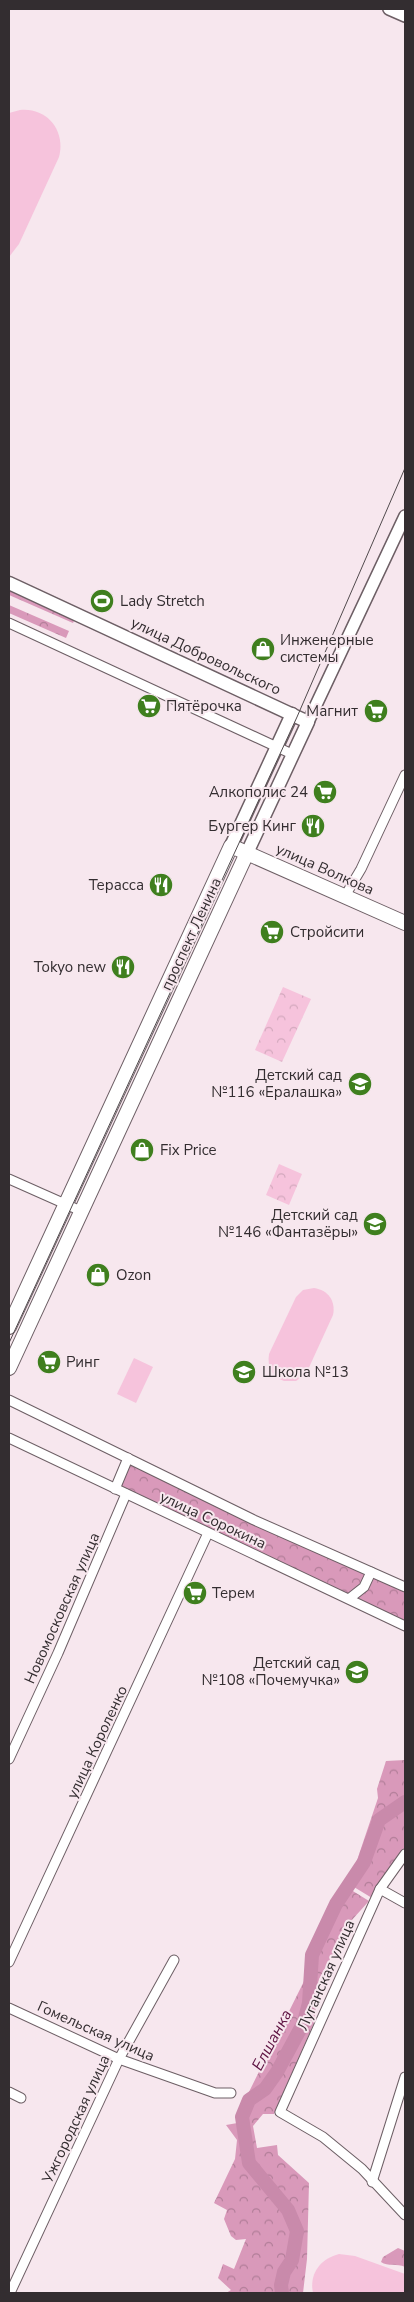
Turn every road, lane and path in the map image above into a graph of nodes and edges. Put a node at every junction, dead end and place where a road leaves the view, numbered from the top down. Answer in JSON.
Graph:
{"nodes":[{"id":1,"x":389,"y":9,"type":"edge"},
{"id":2,"x":405,"y":16,"type":"edge"},
{"id":3,"x":405,"y":516,"type":"edge"},
{"id":4,"x":9,"y":583,"type":"edge"},
{"id":5,"x":9,"y":623,"type":"edge"},
{"id":6,"x":292,"y":714,"type":"junction"},
{"id":7,"x":308,"y":722,"type":"junction"},
{"id":8,"x":277,"y":747,"type":"junction"},
{"id":9,"x":292,"y":754,"type":"junction"},
{"id":10,"x":405,"y":775,"type":"edge"},
{"id":11,"x":231,"y":846,"type":"junction"},
{"id":12,"x":247,"y":853,"type":"junction"},
{"id":13,"x":345,"y":896,"type":"junction"},
{"id":14,"x":405,"y":923,"type":"edge"},
{"id":15,"x":192,"y":930,"type":"junction"},
{"id":16,"x":207,"y":938,"type":"junction"},
{"id":17,"x":154,"y":1012,"type":"junction"},
{"id":18,"x":170,"y":1020,"type":"junction"},
{"id":19,"x":88,"y":1154,"type":"junction"},
{"id":20,"x":104,"y":1162,"type":"junction"},
{"id":21,"x":9,"y":1179,"type":"edge"},
{"id":22,"x":65,"y":1204,"type":"junction"},
{"id":23,"x":81,"y":1211,"type":"junction"},
{"id":24,"x":34,"y":1272,"type":"junction"},
{"id":25,"x":49,"y":1280,"type":"junction"},
{"id":26,"x":9,"y":1327,"type":"edge"},
{"id":27,"x":9,"y":1368,"type":"edge"},
{"id":28,"x":9,"y":1400,"type":"edge"},
{"id":29,"x":9,"y":1438,"type":"edge"},
{"id":30,"x":128,"y":1458,"type":"junction"},
{"id":31,"x":115,"y":1489,"type":"junction"},
{"id":32,"x":126,"y":1494,"type":"junction"},
{"id":33,"x":208,"y":1533,"type":"junction"},
{"id":34,"x":371,"y":1572,"type":"junction"},
{"id":35,"x":405,"y":1587,"type":"edge"},
{"id":36,"x":350,"y":1598,"type":"junction"},
{"id":37,"x":405,"y":1626,"type":"edge"},
{"id":38,"x":9,"y":1759,"type":"edge"},
{"id":39,"x":405,"y":1854,"type":"edge"},
{"id":40,"x":380,"y":1889,"type":"junction"},
{"id":41,"x":405,"y":1903,"type":"edge"},
{"id":42,"x":174,"y":1960,"type":"dead end"},
{"id":43,"x":9,"y":1962,"type":"edge"},
{"id":44,"x":9,"y":2008,"type":"edge"},
{"id":45,"x":119,"y":2059,"type":"junction"},
{"id":46,"x":405,"y":2077,"type":"edge"},
{"id":47,"x":9,"y":2092,"type":"edge"},
{"id":48,"x":230,"y":2093,"type":"dead end"},
{"id":49,"x":20,"y":2098,"type":"dead end"},
{"id":50,"x":372,"y":2182,"type":"junction"},
{"id":51,"x":405,"y":2215,"type":"edge"},
{"id":52,"x":10,"y":2293,"type":"edge"}],
"edges":[{"from":1,"to":2,"type":"street"},
{"from":3,"to":7,"type":"street","name":"проспект Ленина"},
{"from":4,"to":6,"type":"main road","name":"улица Добровольского"},
{"from":5,"to":8,"type":"street"},
{"from":6,"to":7,"type":"main road","name":"улица Добровольского"},
{"from":6,"to":8,"type":"main road","name":"проспект Ленина"},
{"from":7,"to":9,"type":"main road","name":"проспект Ленина"},
{"from":8,"to":9,"type":"street"},
{"from":8,"to":11,"type":"main road","name":"проспект Ленина"},
{"from":9,"to":12,"type":"main road","name":"проспект Ленина"},
{"from":10,"to":13,"type":"street"},
{"from":11,"to":12,"type":"main road","name":"улица Волкова"},
{"from":11,"to":15,"type":"main road","name":"проспект Ленина"},
{"from":12,"to":13,"type":"main road","name":"улица Волкова"},
{"from":12,"to":16,"type":"main road","name":"проспект Ленина"},
{"from":13,"to":14,"type":"main road","name":"улица Волкова"},
{"from":15,"to":16,"type":"street"},
{"from":15,"to":17,"type":"main road","name":"проспект Ленина"},
{"from":16,"to":18,"type":"main road","name":"проспект Ленина"},
{"from":17,"to":18,"type":"street"},
{"from":17,"to":19,"type":"main road","name":"проспект Ленина"},
{"from":18,"to":20,"type":"main road","name":"проспект Ленина"},
{"from":19,"to":20,"type":"street"},
{"from":19,"to":22,"type":"main road","name":"проспект Ленина"},
{"from":20,"to":23,"type":"main road","name":"проспект Ленина"},
{"from":21,"to":22,"type":"street"},
{"from":22,"to":23,"type":"street"},
{"from":22,"to":24,"type":"main road","name":"проспект Ленина"},
{"from":23,"to":25,"type":"main road","name":"проспект Ленина"},
{"from":24,"to":25,"type":"street"},
{"from":24,"to":26,"type":"main road","name":"проспект Ленина"},
{"from":25,"to":27,"type":"main road","name":"проспект Ленина"},
{"from":28,"to":30,"type":"street","name":"улица Сорокина"},
{"from":29,"to":31,"type":"street","name":"улица Сорокина"},
{"from":30,"to":31,"type":"street"},
{"from":30,"to":34,"type":"street","name":"улица Сорокина"},
{"from":31,"to":32,"type":"street","name":"улица Сорокина"},
{"from":32,"to":33,"type":"street","name":"улица Сорокина"},
{"from":32,"to":38,"type":"street","name":"Новомосковская улица"},
{"from":33,"to":36,"type":"street","name":"улица Сорокина"},
{"from":33,"to":43,"type":"street","name":"улица Короленко"},
{"from":34,"to":35,"type":"street","name":"улица Сорокина"},
{"from":34,"to":36,"type":"street"},
{"from":36,"to":37,"type":"street","name":"улица Сорокина"},
{"from":39,"to":40,"type":"street","name":"Луганская улица"},
{"from":40,"to":41,"type":"street"},
{"from":40,"to":50,"type":"street","name":"Луганская улица"},
{"from":42,"to":45,"type":"street","name":"Ужгородская улица"},
{"from":44,"to":45,"type":"street","name":"Гомельская улица"},
{"from":45,"to":48,"type":"street","name":"Гомельская улица"},
{"from":45,"to":52,"type":"street","name":"Ужгородская улица"},
{"from":46,"to":50,"type":"street"},
{"from":47,"to":49,"type":"street"},
{"from":50,"to":51,"type":"street"}]}
